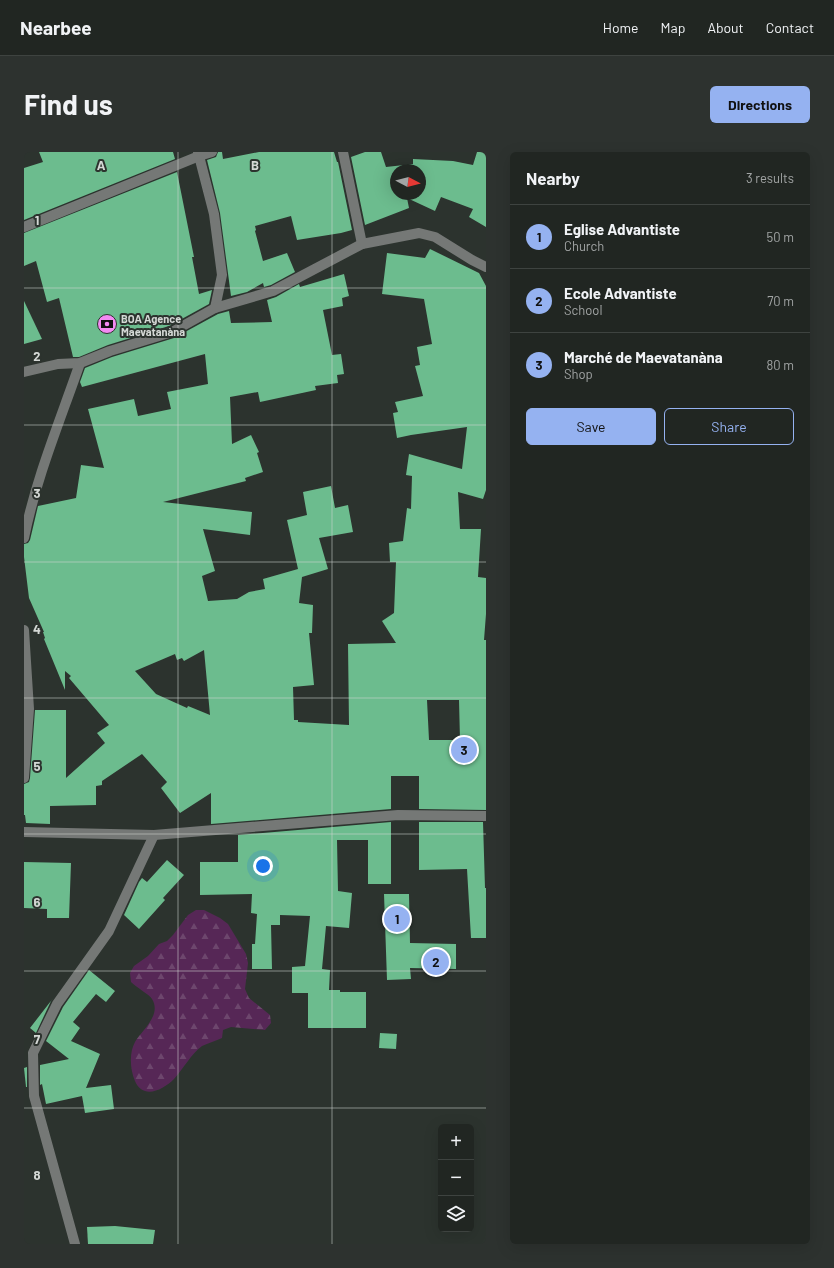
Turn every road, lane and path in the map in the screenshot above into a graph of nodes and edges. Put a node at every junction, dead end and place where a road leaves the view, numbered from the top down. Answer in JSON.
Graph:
{"nodes":[{"id":1,"x":212,"y":152,"type":"edge"},
{"id":2,"x":343,"y":152,"type":"edge"},
{"id":3,"x":198,"y":154,"type":"edge"},
{"id":4,"x":24,"y":227,"type":"edge"},
{"id":5,"x":362,"y":244,"type":"junction"},
{"id":6,"x":486,"y":267,"type":"edge"},
{"id":7,"x":215,"y":308,"type":"junction"},
{"id":8,"x":80,"y":363,"type":"junction"},
{"id":9,"x":24,"y":372,"type":"edge"},
{"id":10,"x":24,"y":538,"type":"edge"},
{"id":11,"x":24,"y":630,"type":"edge"},
{"id":12,"x":24,"y":778,"type":"edge"},
{"id":13,"x":486,"y":816,"type":"edge"},
{"id":14,"x":24,"y":832,"type":"edge"},
{"id":15,"x":154,"y":835,"type":"junction"},
{"id":16,"x":75,"y":1244,"type":"edge"}],
"edges":[{"from":1,"to":3,"type":"street"},
{"from":2,"to":5,"type":"street"},
{"from":3,"to":4,"type":"street"},
{"from":3,"to":7,"type":"street"},
{"from":5,"to":6,"type":"street"},
{"from":5,"to":7,"type":"street"},
{"from":7,"to":8,"type":"street"},
{"from":8,"to":9,"type":"street"},
{"from":8,"to":10,"type":"street"},
{"from":11,"to":12,"type":"street"},
{"from":13,"to":15,"type":"street"},
{"from":14,"to":15,"type":"street"},
{"from":15,"to":16,"type":"street"}]}
